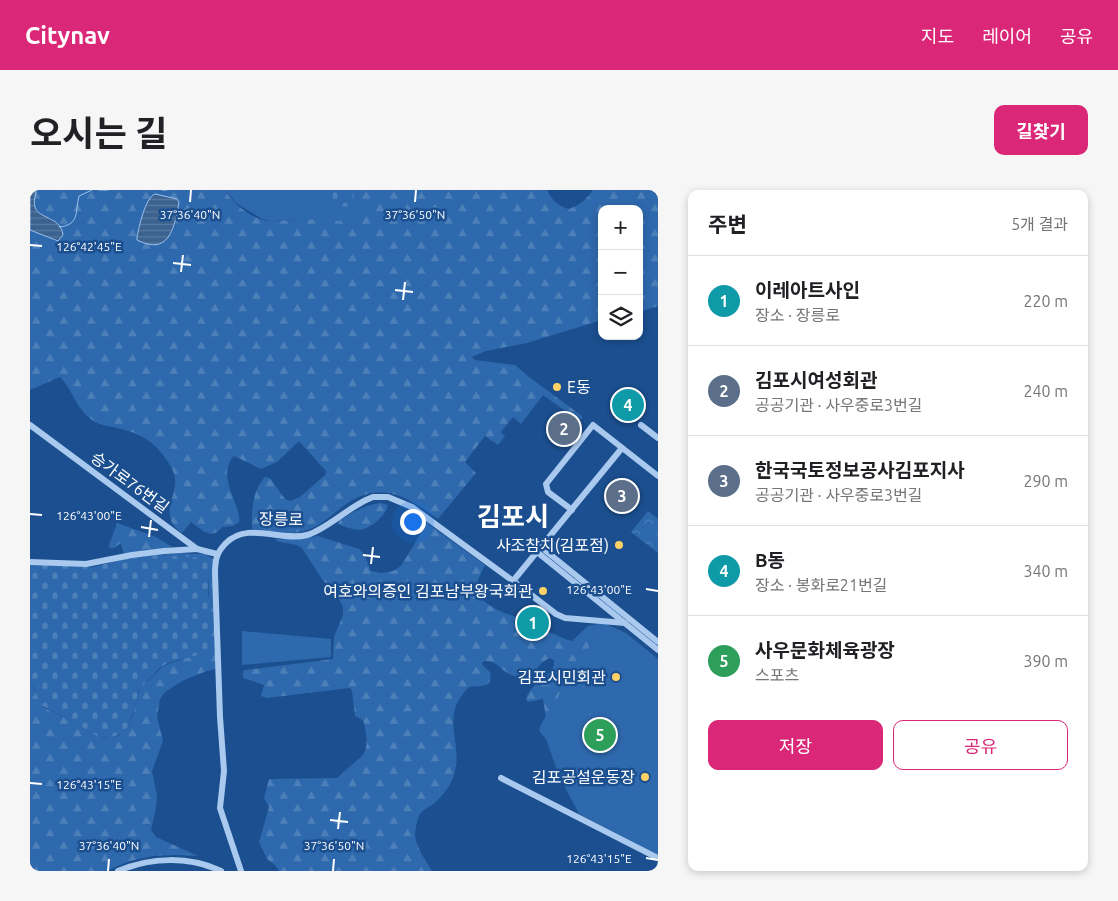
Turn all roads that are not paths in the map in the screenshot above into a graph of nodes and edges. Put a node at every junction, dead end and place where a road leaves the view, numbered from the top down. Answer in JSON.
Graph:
{"nodes":[{"id":1,"x":30,"y":425,"type":"edge"},
{"id":2,"x":641,"y":425,"type":"dead end"},
{"id":3,"x":658,"y":438,"type":"edge"},
{"id":4,"x":622,"y":448,"type":"junction"},
{"id":5,"x":658,"y":476,"type":"edge"},
{"id":6,"x":572,"y":510,"type":"junction"},
{"id":7,"x":197,"y":549,"type":"junction"},
{"id":8,"x":539,"y":550,"type":"junction"},
{"id":9,"x":217,"y":554,"type":"junction"},
{"id":10,"x":30,"y":562,"type":"edge"},
{"id":11,"x":513,"y":581,"type":"junction"},
{"id":12,"x":625,"y":623,"type":"junction"},
{"id":13,"x":658,"y":647,"type":"edge"},
{"id":14,"x":502,"y":778,"type":"dead end"},
{"id":15,"x":658,"y":858,"type":"edge"},
{"id":16,"x":118,"y":871,"type":"edge"},
{"id":17,"x":221,"y":871,"type":"edge"},
{"id":18,"x":241,"y":871,"type":"edge"}],
"edges":[{"from":1,"to":7,"type":"street","name":"승가로76번길"},
{"from":2,"to":3,"type":"street"},
{"from":4,"to":5,"type":"street"},
{"from":4,"to":6,"type":"street"},
{"from":4,"to":6,"type":"street"},
{"from":6,"to":8,"type":"street"},
{"from":7,"to":9,"type":"street","name":"승가로76번길"},
{"from":7,"to":10,"type":"street"},
{"from":8,"to":11,"type":"street"},
{"from":8,"to":12,"type":"street"},
{"from":8,"to":13,"type":"street"},
{"from":9,"to":11,"type":"street","name":"장릉로"},
{"from":9,"to":18,"type":"street"},
{"from":11,"to":12,"type":"street","name":"장릉로"},
{"from":12,"to":13,"type":"street"},
{"from":14,"to":15,"type":"street"},
{"from":16,"to":17,"type":"street"}]}
